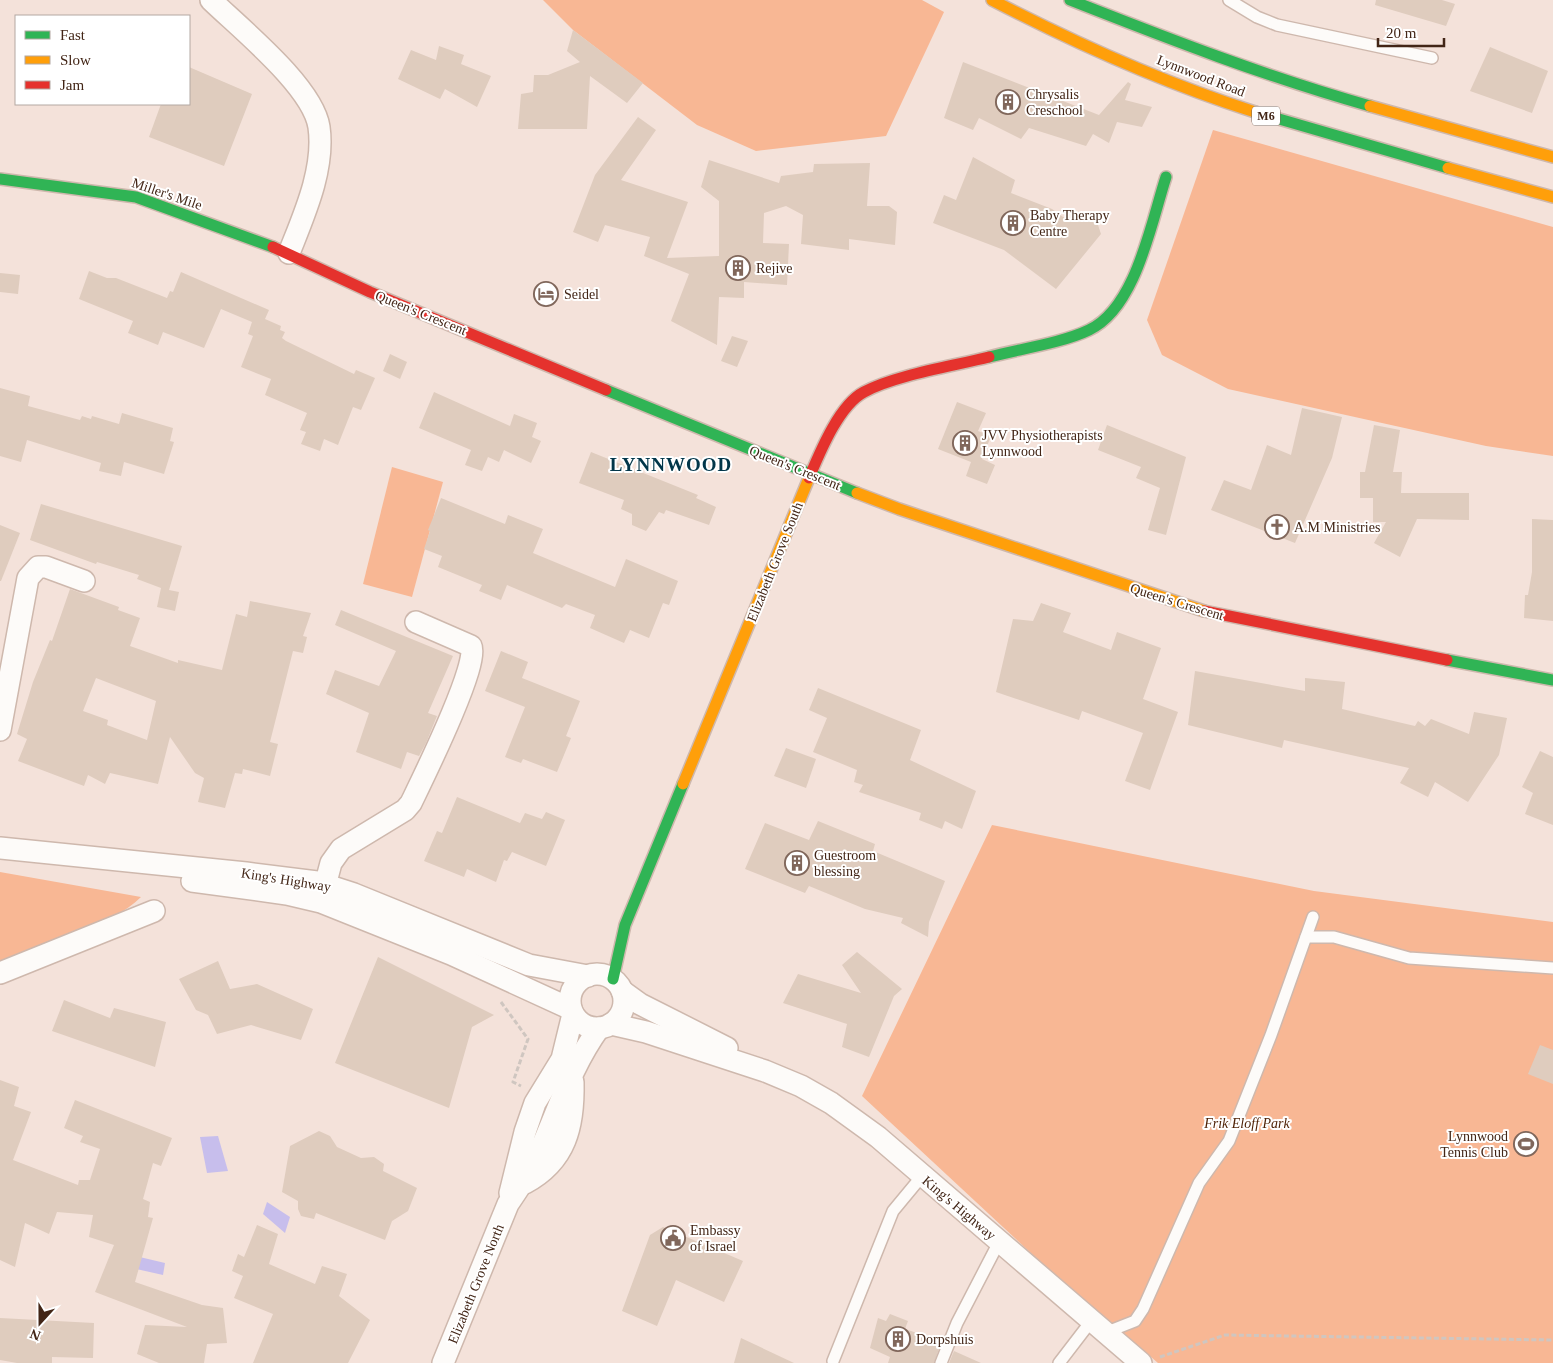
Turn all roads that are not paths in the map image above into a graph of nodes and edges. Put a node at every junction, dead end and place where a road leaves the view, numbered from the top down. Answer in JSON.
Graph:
{"nodes":[{"id":1,"x":211,"y":0,"type":"edge"},
{"id":2,"x":992,"y":0,"type":"edge"},
{"id":3,"x":1070,"y":0,"type":"edge"},
{"id":4,"x":1229,"y":0,"type":"edge"},
{"id":5,"x":1432,"y":58,"type":"dead end"},
{"id":6,"x":1553,"y":157,"type":"edge"},
{"id":7,"x":1166,"y":177,"type":"dead end"},
{"id":8,"x":0,"y":179,"type":"edge"},
{"id":9,"x":1553,"y":197,"type":"edge"},
{"id":10,"x":289,"y":253,"type":"junction"},
{"id":11,"x":810,"y":475,"type":"junction"},
{"id":12,"x":84,"y":581,"type":"dead end"},
{"id":13,"x":416,"y":622,"type":"dead end"},
{"id":14,"x":1553,"y":680,"type":"edge"},
{"id":15,"x":0,"y":730,"type":"edge"},
{"id":16,"x":0,"y":848,"type":"edge"},
{"id":17,"x":0,"y":860,"type":"edge"},
{"id":18,"x":324,"y":893,"type":"junction"},
{"id":19,"x":154,"y":911,"type":"dead end"},
{"id":20,"x":1313,"y":917,"type":"dead end"},
{"id":21,"x":625,"y":925,"type":"junction"},
{"id":22,"x":1306,"y":937,"type":"junction"},
{"id":23,"x":1553,"y":968,"type":"edge"},
{"id":24,"x":0,"y":972,"type":"edge"},
{"id":25,"x":590,"y":976,"type":"junction"},
{"id":26,"x":617,"y":985,"type":"junction"},
{"id":27,"x":572,"y":1011,"type":"junction"},
{"id":28,"x":605,"y":1026,"type":"junction"},
{"id":29,"x":765,"y":1071,"type":"junction"},
{"id":30,"x":922,"y":1176,"type":"junction"},
{"id":31,"x":508,"y":1204,"type":"junction"},
{"id":32,"x":999,"y":1242,"type":"junction"},
{"id":33,"x":1100,"y":1326,"type":"junction"},
{"id":34,"x":833,"y":1361,"type":"dead end"},
{"id":35,"x":1146,"y":1361,"type":"edge"},
{"id":36,"x":443,"y":1363,"type":"edge"},
{"id":37,"x":941,"y":1363,"type":"edge"},
{"id":38,"x":1059,"y":1363,"type":"edge"}],
"edges":[{"from":1,"to":10,"type":"street"},
{"from":2,"to":9,"type":"street","name":"Lynnwood Road","number":"M6"},
{"from":3,"to":6,"type":"street","name":"Lynnwood Road"},
{"from":4,"to":5,"type":"lane"},
{"from":7,"to":11,"type":"street","name":"Elizabeth Grove South"},
{"from":8,"to":10,"type":"street","name":"Miller's Mile"},
{"from":10,"to":11,"type":"street","name":"Queen's Crescent"},
{"from":11,"to":14,"type":"street","name":"Queen's Crescent"},
{"from":11,"to":21,"type":"street","name":"Elizabeth Grove South"},
{"from":12,"to":15,"type":"street"},
{"from":13,"to":18,"type":"street"},
{"from":16,"to":18,"type":"street","name":"King's Highway"},
{"from":17,"to":18,"type":"street","name":"King's Highway"},
{"from":18,"to":25,"type":"street","name":"King's Highway"},
{"from":18,"to":27,"type":"street","name":"King's Highway"},
{"from":19,"to":24,"type":"street"},
{"from":20,"to":22,"type":"lane"},
{"from":21,"to":25,"type":"street","name":"Elizabeth Grove South"},
{"from":21,"to":26,"type":"street","name":"Elizabeth Grove South"},
{"from":22,"to":23,"type":"lane"},
{"from":22,"to":33,"type":"lane"},
{"from":25,"to":26,"type":"street"},
{"from":25,"to":27,"type":"street"},
{"from":26,"to":28,"type":"street"},
{"from":26,"to":29,"type":"street","name":"King's Highway"},
{"from":27,"to":28,"type":"street"},
{"from":27,"to":31,"type":"street","name":"Elizabeth Grove North"},
{"from":28,"to":29,"type":"street","name":"King's Highway"},
{"from":28,"to":31,"type":"street","name":"Elizabeth Grove North"},
{"from":29,"to":30,"type":"street","name":"King's Highway"},
{"from":30,"to":32,"type":"street","name":"King's Highway"},
{"from":30,"to":34,"type":"lane"},
{"from":31,"to":36,"type":"street","name":"Elizabeth Grove North"},
{"from":32,"to":33,"type":"street","name":"King's Highway"},
{"from":32,"to":37,"type":"lane"},
{"from":33,"to":35,"type":"street","name":"King's Highway"},
{"from":33,"to":38,"type":"lane"}]}
